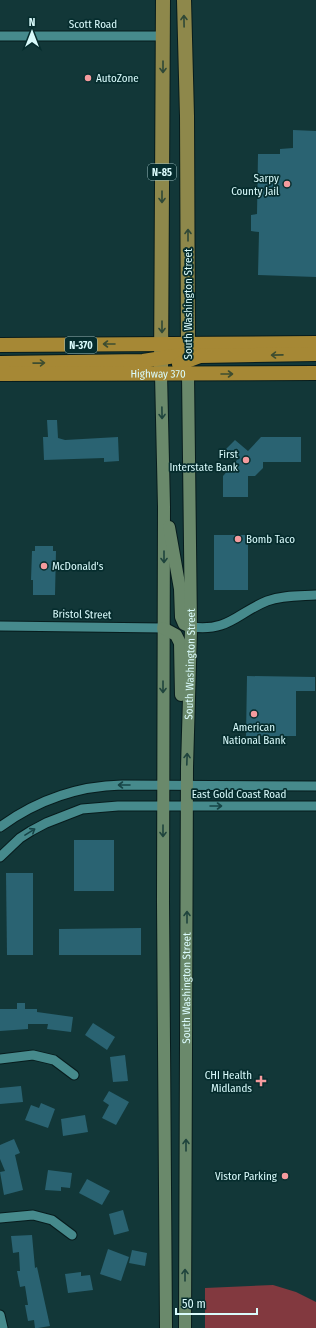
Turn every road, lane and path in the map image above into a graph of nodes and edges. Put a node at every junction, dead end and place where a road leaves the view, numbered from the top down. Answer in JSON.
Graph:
{"nodes":[{"id":1,"x":163,"y":0,"type":"edge"},
{"id":2,"x":184,"y":0,"type":"edge"},
{"id":3,"x":0,"y":36,"type":"edge"},
{"id":4,"x":163,"y":36,"type":"junction"},
{"id":5,"x":316,"y":343,"type":"edge"},
{"id":6,"x":162,"y":344,"type":"junction"},
{"id":7,"x":0,"y":345,"type":"edge"},
{"id":8,"x":316,"y":354,"type":"edge"},
{"id":9,"x":162,"y":358,"type":"junction"},
{"id":10,"x":188,"y":358,"type":"junction"},
{"id":11,"x":0,"y":363,"type":"edge"},
{"id":12,"x":316,"y":372,"type":"edge"},
{"id":13,"x":0,"y":374,"type":"edge"},
{"id":14,"x":162,"y":374,"type":"junction"},
{"id":15,"x":164,"y":507,"type":"junction"},
{"id":16,"x":316,"y":595,"type":"edge"},
{"id":17,"x":0,"y":626,"type":"edge"},
{"id":18,"x":191,"y":627,"type":"junction"},
{"id":19,"x":163,"y":628,"type":"junction"},
{"id":20,"x":188,"y":730,"type":"junction"},
{"id":21,"x":187,"y":785,"type":"junction"},
{"id":22,"x":163,"y":786,"type":"junction"},
{"id":23,"x":316,"y":786,"type":"edge"},
{"id":24,"x":163,"y":805,"type":"junction"},
{"id":25,"x":188,"y":806,"type":"junction"},
{"id":26,"x":316,"y":806,"type":"edge"},
{"id":27,"x":0,"y":828,"type":"edge"},
{"id":28,"x":0,"y":857,"type":"edge"},
{"id":29,"x":0,"y":1059,"type":"edge"},
{"id":30,"x":74,"y":1075,"type":"dead end"},
{"id":31,"x":0,"y":1218,"type":"edge"},
{"id":32,"x":72,"y":1235,"type":"dead end"},
{"id":33,"x":0,"y":1315,"type":"edge"},
{"id":34,"x":3,"y":1328,"type":"edge"},
{"id":35,"x":166,"y":1328,"type":"edge"},
{"id":36,"x":185,"y":1328,"type":"edge"}],
"edges":[{"from":1,"to":4,"type":"main road","name":"South Washington Street","number":"N-85"},
{"from":10,"to":2,"type":"main road","name":"South Washington Street","number":"N-85","one_way":true},
{"from":3,"to":4,"type":"street","name":"Scott Road"},
{"from":4,"to":6,"type":"main road","name":"South Washington Street","number":"N-85","one_way":true},
{"from":5,"to":10,"type":"highway","name":"Highway 370","number":"N-370"},
{"from":6,"to":7,"type":"highway","name":"Highway 370","number":"N-370","one_way":true},
{"from":6,"to":9,"type":"main road","name":"South Washington Street","number":"N-85"},
{"from":6,"to":10,"type":"highway","name":"Highway 370","number":"N-370"},
{"from":8,"to":10,"type":"highway","one_way":true},
{"from":9,"to":10,"type":"highway"},
{"from":11,"to":9,"type":"highway","one_way":true},
{"from":9,"to":14,"type":"main road","name":"South Washington Street","number":"N-85"},
{"from":10,"to":12,"type":"highway","name":"Highway 370","number":"N-370","one_way":true},
{"from":10,"to":14,"type":"highway","name":"Highway 370","number":"N-370"},
{"from":10,"to":18,"type":"main road","name":"South Washington Street"},
{"from":13,"to":14,"type":"highway","name":"Highway 370","number":"N-370"},
{"from":14,"to":15,"type":"main road","name":"South Washington Street","one_way":true},
{"from":15,"to":18,"type":"main road"},
{"from":15,"to":19,"type":"main road","name":"South Washington Street","one_way":true},
{"from":16,"to":18,"type":"street"},
{"from":17,"to":19,"type":"street","name":"Bristol Street"},
{"from":18,"to":20,"type":"main road","name":"South Washington Street"},
{"from":19,"to":20,"type":"main road"},
{"from":19,"to":22,"type":"main road","name":"South Washington Street","one_way":true},
{"from":21,"to":20,"type":"main road","name":"South Washington Street","one_way":true},
{"from":21,"to":22,"type":"street","name":"East Gold Coast Road"},
{"from":21,"to":23,"type":"street","name":"East Gold Coast Road"},
{"from":21,"to":25,"type":"main road","name":"South Washington Street"},
{"from":22,"to":24,"type":"main road","name":"South Washington Street"},
{"from":22,"to":27,"type":"street","name":"East Gold Coast Road","one_way":true},
{"from":24,"to":25,"type":"street","name":"East Gold Coast Road"},
{"from":28,"to":24,"type":"street","name":"East Gold Coast Road","one_way":true},
{"from":24,"to":35,"type":"main road","name":"South Washington Street","one_way":true},
{"from":25,"to":26,"type":"street","name":"East Gold Coast Road","one_way":true},
{"from":36,"to":25,"type":"main road","name":"South Washington Street","one_way":true},
{"from":29,"to":30,"type":"street"},
{"from":31,"to":32,"type":"street"},
{"from":33,"to":34,"type":"street"}]}
